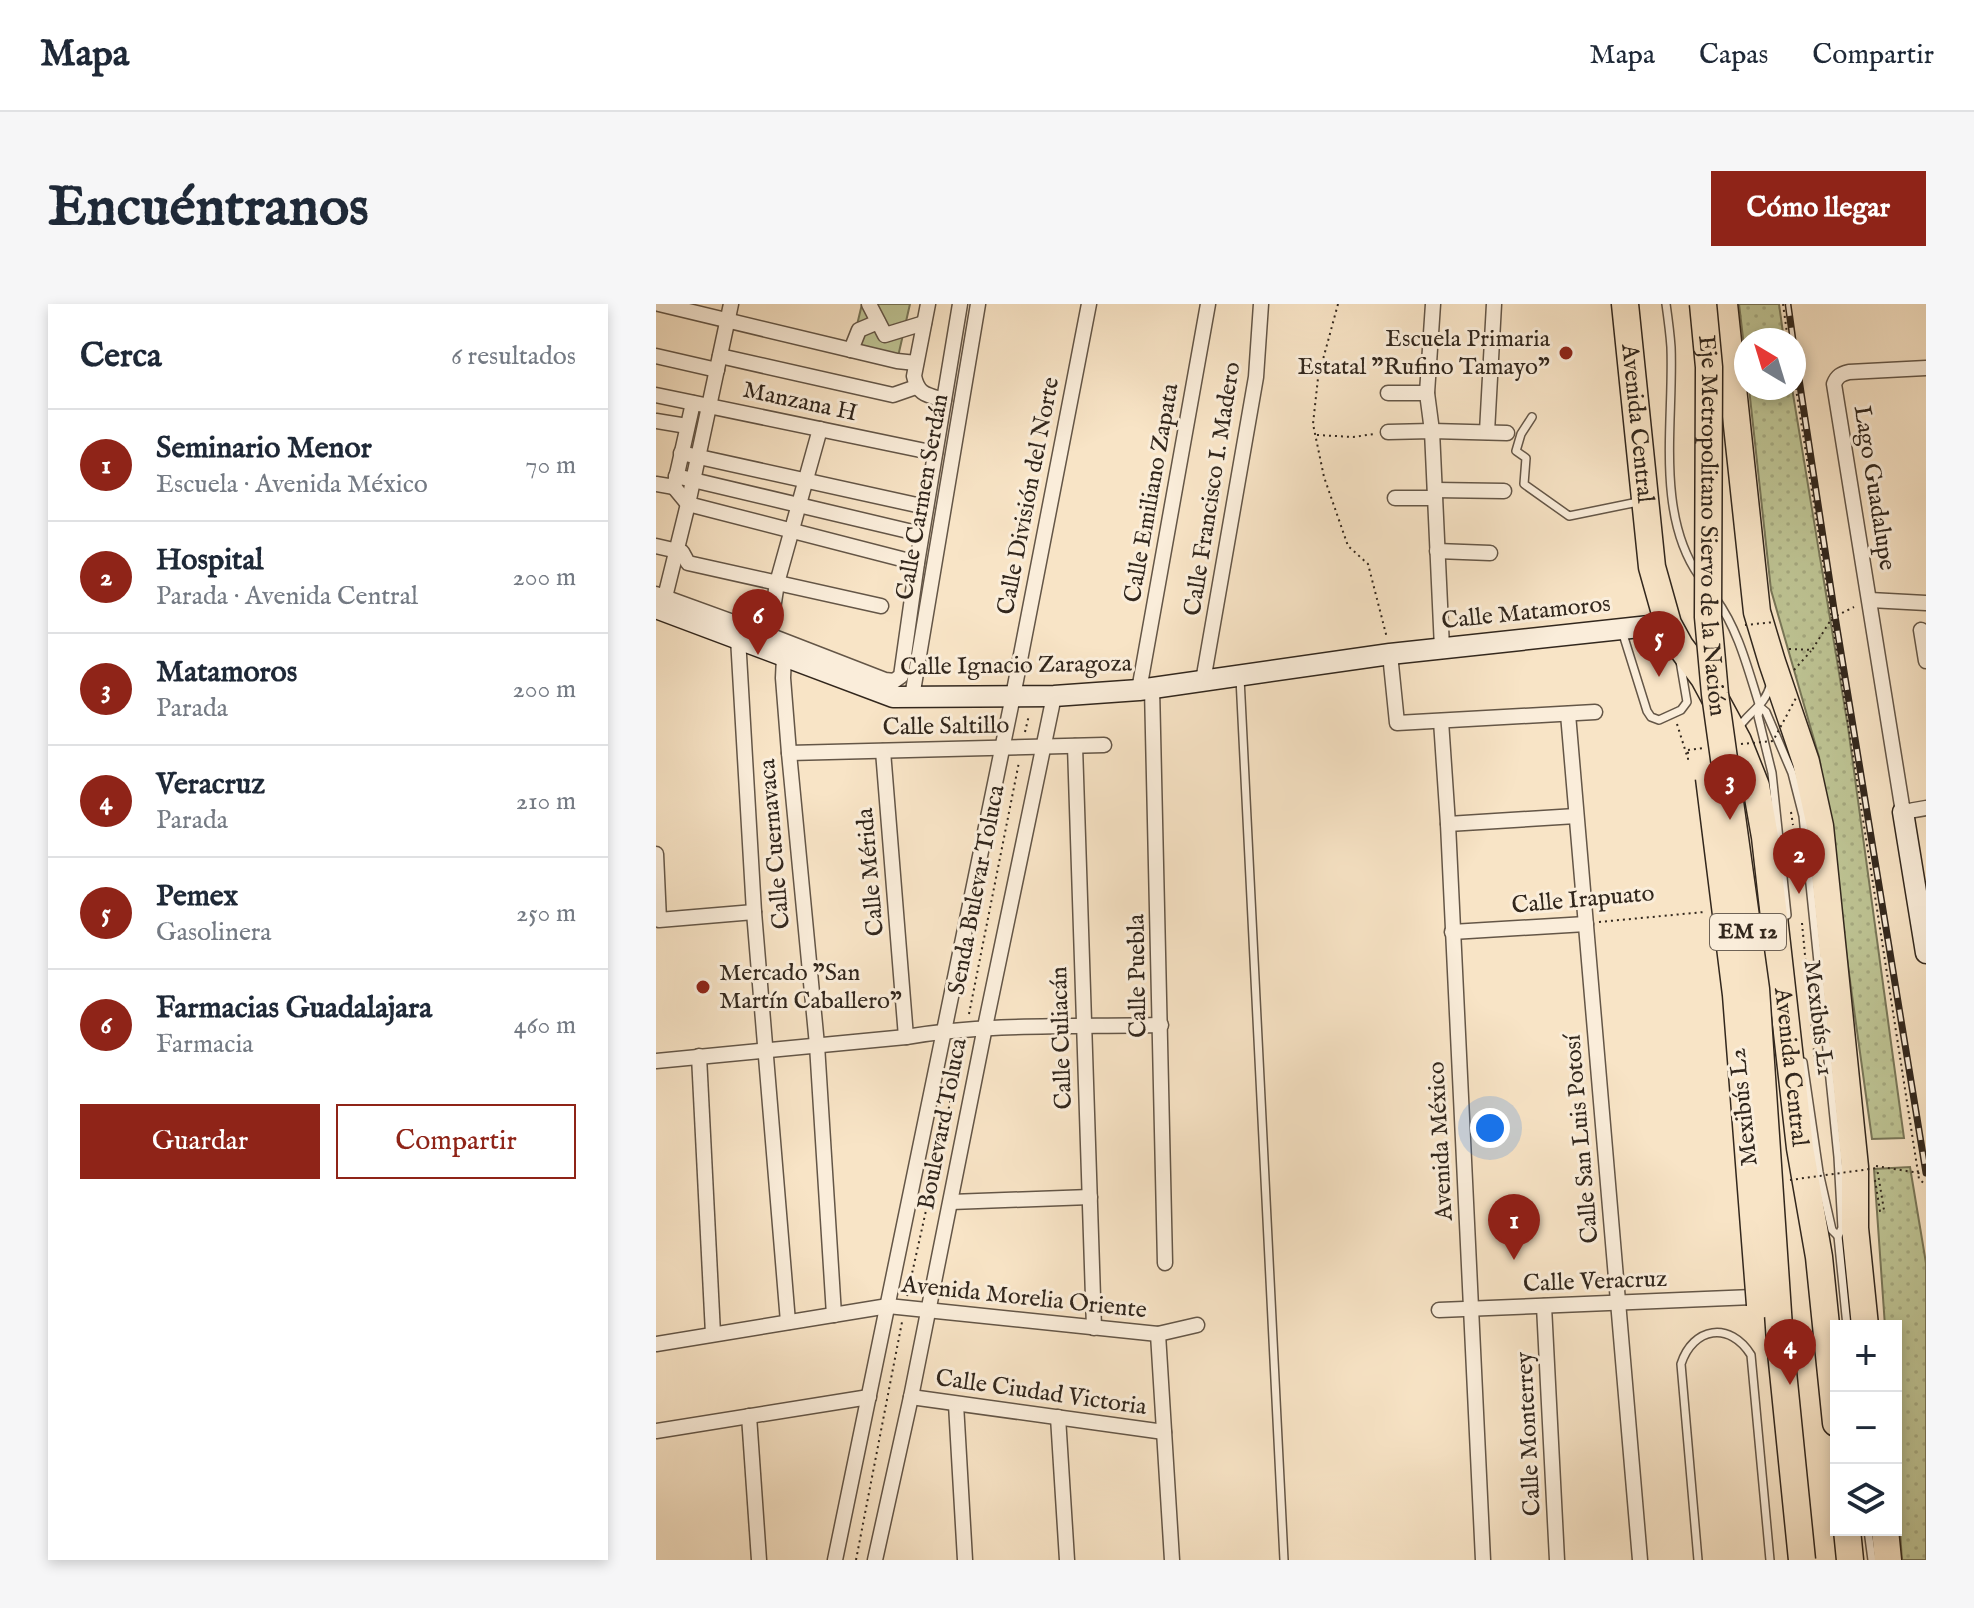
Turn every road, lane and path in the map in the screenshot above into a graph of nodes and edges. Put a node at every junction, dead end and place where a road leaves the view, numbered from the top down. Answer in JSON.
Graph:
{"nodes":[{"id":1,"x":659,"y":304,"type":"edge"},
{"id":2,"x":731,"y":304,"type":"edge"},
{"id":3,"x":869,"y":304,"type":"edge"},
{"id":4,"x":928,"y":304,"type":"edge"},
{"id":5,"x":960,"y":304,"type":"edge"},
{"id":6,"x":978,"y":304,"type":"edge"},
{"id":7,"x":1089,"y":304,"type":"edge"},
{"id":8,"x":1208,"y":304,"type":"edge"},
{"id":9,"x":1261,"y":304,"type":"edge"},
{"id":10,"x":1338,"y":304,"type":"edge"},
{"id":11,"x":1433,"y":304,"type":"edge"},
{"id":12,"x":1494,"y":304,"type":"edge"},
{"id":13,"x":1666,"y":304,"type":"edge"},
{"id":14,"x":1686,"y":304,"type":"edge"},
{"id":15,"x":1783,"y":304,"type":"edge"},
{"id":16,"x":1718,"y":305,"type":"edge"},
{"id":17,"x":1627,"y":307,"type":"edge"},
{"id":18,"x":727,"y":320,"type":"junction"},
{"id":19,"x":878,"y":322,"type":"junction"},
{"id":20,"x":924,"y":323,"type":"junction"},
{"id":21,"x":1786,"y":328,"type":"edge"},
{"id":22,"x":851,"y":350,"type":"junction"},
{"id":23,"x":656,"y":356,"type":"edge"},
{"id":24,"x":916,"y":363,"type":"junction"},
{"id":25,"x":715,"y":364,"type":"junction"},
{"id":26,"x":1926,"y":368,"type":"edge"},
{"id":27,"x":916,"y":387,"type":"junction"},
{"id":28,"x":1388,"y":393,"type":"dead end"},
{"id":29,"x":1427,"y":393,"type":"junction"},
{"id":30,"x":656,"y":395,"type":"edge"},
{"id":31,"x":944,"y":400,"type":"junction"},
{"id":32,"x":1798,"y":400,"type":"edge"},
{"id":33,"x":701,"y":404,"type":"junction"},
{"id":34,"x":1532,"y":417,"type":"dead end"},
{"id":35,"x":656,"y":421,"type":"edge"},
{"id":36,"x":687,"y":426,"type":"junction"},
{"id":37,"x":820,"y":429,"type":"junction"},
{"id":38,"x":1432,"y":431,"type":"junction"},
{"id":39,"x":1388,"y":432,"type":"joint"},
{"id":40,"x":1487,"y":432,"type":"junction"},
{"id":41,"x":1507,"y":433,"type":"dead end"},
{"id":42,"x":1316,"y":435,"type":"junction"},
{"id":43,"x":681,"y":453,"type":"junction"},
{"id":44,"x":935,"y":453,"type":"junction"},
{"id":45,"x":698,"y":457,"type":"junction"},
{"id":46,"x":693,"y":480,"type":"junction"},
{"id":47,"x":805,"y":480,"type":"junction"},
{"id":48,"x":675,"y":482,"type":"junction"},
{"id":49,"x":656,"y":484,"type":"edge"},
{"id":50,"x":1504,"y":491,"type":"dead end"},
{"id":51,"x":1435,"y":494,"type":"junction"},
{"id":52,"x":1395,"y":498,"type":"dead end"},
{"id":53,"x":1644,"y":501,"type":"junction"},
{"id":54,"x":688,"y":504,"type":"junction"},
{"id":55,"x":798,"y":505,"type":"junction"},
{"id":56,"x":926,"y":507,"type":"junction"},
{"id":57,"x":791,"y":531,"type":"junction"},
{"id":58,"x":921,"y":534,"type":"junction"},
{"id":59,"x":656,"y":546,"type":"edge"},
{"id":60,"x":676,"y":551,"type":"junction"},
{"id":61,"x":1437,"y":551,"type":"junction"},
{"id":62,"x":1490,"y":553,"type":"dead end"},
{"id":63,"x":917,"y":563,"type":"junction"},
{"id":64,"x":777,"y":583,"type":"junction"},
{"id":65,"x":659,"y":599,"type":"edge"},
{"id":66,"x":1870,"y":600,"type":"junction"},
{"id":67,"x":1926,"y":603,"type":"edge"},
{"id":68,"x":881,"y":606,"type":"dead end"},
{"id":69,"x":1832,"y":618,"type":"junction"},
{"id":70,"x":1775,"y":622,"type":"dead end"},
{"id":71,"x":1745,"y":625,"type":"dead end"},
{"id":72,"x":1622,"y":629,"type":"junction"},
{"id":73,"x":1921,"y":630,"type":"dead end"},
{"id":74,"x":1672,"y":631,"type":"junction"},
{"id":75,"x":769,"y":635,"type":"junction"},
{"id":76,"x":738,"y":646,"type":"junction"},
{"id":77,"x":1442,"y":648,"type":"junction"},
{"id":78,"x":1812,"y":650,"type":"junction"},
{"id":79,"x":1390,"y":654,"type":"junction"},
{"id":80,"x":784,"y":656,"type":"junction"},
{"id":81,"x":1785,"y":660,"type":"junction"},
{"id":82,"x":1926,"y":661,"type":"edge"},
{"id":83,"x":1240,"y":675,"type":"junction"},
{"id":84,"x":1203,"y":681,"type":"junction"},
{"id":85,"x":1146,"y":689,"type":"junction"},
{"id":86,"x":1023,"y":696,"type":"junction"},
{"id":87,"x":1054,"y":696,"type":"junction"},
{"id":88,"x":912,"y":697,"type":"junction"},
{"id":89,"x":1796,"y":698,"type":"dead end"},
{"id":90,"x":1760,"y":707,"type":"junction"},
{"id":91,"x":1595,"y":712,"type":"dead end"},
{"id":92,"x":1674,"y":713,"type":"junction"},
{"id":93,"x":1568,"y":714,"type":"junction"},
{"id":94,"x":1441,"y":721,"type":"junction"},
{"id":95,"x":1735,"y":735,"type":"junction"},
{"id":96,"x":1773,"y":741,"type":"dead end"},
{"id":97,"x":1104,"y":745,"type":"dead end"},
{"id":98,"x":1075,"y":746,"type":"junction"},
{"id":99,"x":1044,"y":747,"type":"junction"},
{"id":100,"x":1002,"y":748,"type":"junction"},
{"id":101,"x":1022,"y":748,"type":"junction"},
{"id":102,"x":1688,"y":750,"type":"dead end"},
{"id":103,"x":883,"y":751,"type":"junction"},
{"id":104,"x":789,"y":753,"type":"junction"},
{"id":105,"x":1926,"y":808,"type":"edge"},
{"id":106,"x":1790,"y":809,"type":"dead end"},
{"id":107,"x":1903,"y":812,"type":"junction"},
{"id":108,"x":1576,"y":816,"type":"junction"},
{"id":109,"x":1448,"y":824,"type":"junction"},
{"id":110,"x":656,"y":854,"type":"edge"},
{"id":111,"x":1796,"y":870,"type":"dead end"},
{"id":112,"x":1922,"y":900,"type":"edge"},
{"id":113,"x":754,"y":912,"type":"junction"},
{"id":114,"x":1702,"y":912,"type":"dead end"},
{"id":115,"x":1787,"y":922,"type":"dead end"},
{"id":116,"x":1802,"y":923,"type":"dead end"},
{"id":117,"x":1586,"y":924,"type":"junction"},
{"id":118,"x":1452,"y":932,"type":"junction"},
{"id":119,"x":1926,"y":953,"type":"edge"},
{"id":120,"x":1161,"y":1025,"type":"junction"},
{"id":121,"x":985,"y":1027,"type":"junction"},
{"id":122,"x":1083,"y":1027,"type":"junction"},
{"id":123,"x":966,"y":1030,"type":"junction"},
{"id":124,"x":943,"y":1031,"type":"junction"},
{"id":125,"x":906,"y":1037,"type":"junction"},
{"id":126,"x":817,"y":1045,"type":"junction"},
{"id":127,"x":766,"y":1049,"type":"junction"},
{"id":128,"x":1802,"y":1054,"type":"dead end"},
{"id":129,"x":699,"y":1056,"type":"junction"},
{"id":130,"x":656,"y":1061,"type":"edge"},
{"id":131,"x":1815,"y":1062,"type":"dead end"},
{"id":132,"x":1869,"y":1167,"type":"junction"},
{"id":133,"x":1926,"y":1172,"type":"edge"},
{"id":134,"x":1919,"y":1173,"type":"junction"},
{"id":135,"x":1790,"y":1180,"type":"dead end"},
{"id":136,"x":1926,"y":1185,"type":"edge"},
{"id":137,"x":1090,"y":1197,"type":"junction"},
{"id":138,"x":951,"y":1202,"type":"junction"},
{"id":139,"x":1838,"y":1236,"type":"junction"},
{"id":140,"x":1165,"y":1263,"type":"dead end"},
{"id":141,"x":1753,"y":1297,"type":"dead end"},
{"id":142,"x":1619,"y":1303,"type":"junction"},
{"id":143,"x":888,"y":1306,"type":"junction"},
{"id":144,"x":1544,"y":1306,"type":"junction"},
{"id":145,"x":904,"y":1308,"type":"junction"},
{"id":146,"x":1472,"y":1309,"type":"junction"},
{"id":147,"x":929,"y":1310,"type":"junction"},
{"id":148,"x":1439,"y":1310,"type":"dead end"},
{"id":149,"x":834,"y":1315,"type":"junction"},
{"id":150,"x":1846,"y":1320,"type":"edge"},
{"id":151,"x":1864,"y":1320,"type":"edge"},
{"id":152,"x":788,"y":1322,"type":"junction"},
{"id":153,"x":1197,"y":1325,"type":"dead end"},
{"id":154,"x":1094,"y":1328,"type":"junction"},
{"id":155,"x":713,"y":1334,"type":"junction"},
{"id":156,"x":1158,"y":1334,"type":"junction"},
{"id":157,"x":656,"y":1344,"type":"edge"},
{"id":158,"x":1833,"y":1392,"type":"edge"},
{"id":159,"x":869,"y":1397,"type":"junction"},
{"id":160,"x":911,"y":1397,"type":"junction"},
{"id":161,"x":956,"y":1404,"type":"junction"},
{"id":162,"x":749,"y":1416,"type":"junction"},
{"id":163,"x":1058,"y":1417,"type":"junction"},
{"id":164,"x":656,"y":1431,"type":"edge"},
{"id":165,"x":1164,"y":1432,"type":"junction"},
{"id":166,"x":1848,"y":1536,"type":"edge"},
{"id":167,"x":1869,"y":1536,"type":"edge"},
{"id":168,"x":1886,"y":1536,"type":"edge"},
{"id":169,"x":759,"y":1560,"type":"edge"},
{"id":170,"x":835,"y":1560,"type":"edge"},
{"id":171,"x":856,"y":1560,"type":"edge"},
{"id":172,"x":875,"y":1560,"type":"edge"},
{"id":173,"x":965,"y":1560,"type":"edge"},
{"id":174,"x":1067,"y":1560,"type":"edge"},
{"id":175,"x":1172,"y":1560,"type":"edge"},
{"id":176,"x":1284,"y":1560,"type":"edge"},
{"id":177,"x":1483,"y":1560,"type":"edge"},
{"id":178,"x":1557,"y":1560,"type":"edge"},
{"id":179,"x":1640,"y":1560,"type":"edge"},
{"id":180,"x":1698,"y":1560,"type":"edge"},
{"id":181,"x":1770,"y":1560,"type":"edge"},
{"id":182,"x":1786,"y":1560,"type":"edge"},
{"id":183,"x":1802,"y":1560,"type":"edge"},
{"id":184,"x":1809,"y":1560,"type":"edge"},
{"id":185,"x":1850,"y":1560,"type":"edge"},
{"id":186,"x":1872,"y":1560,"type":"edge"},
{"id":187,"x":1888,"y":1560,"type":"edge"}],
"edges":[{"from":1,"to":18,"type":"street"},
{"from":2,"to":18,"type":"street"},
{"from":3,"to":19,"type":"street"},
{"from":4,"to":20,"type":"street"},
{"from":5,"to":31,"type":"street","name":"Calle Carmen Serdán"},
{"from":6,"to":88,"type":"street","name":"Calle Carmen Serdán"},
{"from":7,"to":86,"type":"street","name":"Calle División del Norte"},
{"from":8,"to":85,"type":"street","name":"Calle Emiliano Zapata"},
{"from":9,"to":84,"type":"street","name":"Calle Francisco I. Madero"},
{"from":10,"to":42,"type":"path"},
{"from":11,"to":29,"type":"street"},
{"from":12,"to":40,"type":"street"},
{"from":13,"to":90,"type":"lane","name":"Mexibús L1"},
{"from":14,"to":182,"type":"highway","name":"Eje Metropolitano Siervo de la Nación","number":"EM 12","bridge":true},
{"from":15,"to":21,"type":"path"},
{"from":16,"to":81,"type":"highway"},
{"from":16,"to":183,"type":"highway","name":"Eje Metropolitano Siervo de la Nación","number":"EM 12","bridge":true},
{"from":17,"to":53,"type":"highway","name":"Avenida Central"},
{"from":18,"to":22,"type":"street"},
{"from":18,"to":25,"type":"street"},
{"from":19,"to":20,"type":"street"},
{"from":19,"to":22,"type":"street"},
{"from":20,"to":24,"type":"street"},
{"from":22,"to":24,"type":"street"},
{"from":23,"to":25,"type":"street"},
{"from":24,"to":27,"type":"street"},
{"from":25,"to":27,"type":"street"},
{"from":25,"to":33,"type":"street"},
{"from":26,"to":66,"type":"street","name":"Lago Guadalupe"},
{"from":27,"to":31,"type":"street"},
{"from":28,"to":29,"type":"street"},
{"from":29,"to":38,"type":"street"},
{"from":30,"to":33,"type":"street","name":"Manzana H"},
{"from":31,"to":44,"type":"street","name":"Calle Carmen Serdán"},
{"from":32,"to":69,"type":"path"},
{"from":33,"to":36,"type":"street"},
{"from":33,"to":37,"type":"street","name":"Manzana H"},
{"from":33,"to":45,"type":"street"},
{"from":34,"to":53,"type":"lane"},
{"from":35,"to":36,"type":"street"},
{"from":36,"to":43,"type":"street"},
{"from":37,"to":44,"type":"street","name":"Manzana H"},
{"from":37,"to":47,"type":"street"},
{"from":38,"to":39,"type":"street"},
{"from":38,"to":40,"type":"street"},
{"from":38,"to":51,"type":"street"},
{"from":39,"to":42,"type":"path"},
{"from":40,"to":41,"type":"street"},
{"from":42,"to":79,"type":"path"},
{"from":43,"to":45,"type":"street"},
{"from":43,"to":48,"type":"street"},
{"from":44,"to":56,"type":"street","name":"Calle Carmen Serdán"},
{"from":45,"to":46,"type":"street"},
{"from":45,"to":47,"type":"street"},
{"from":46,"to":48,"type":"street"},
{"from":46,"to":54,"type":"street"},
{"from":46,"to":55,"type":"street"},
{"from":47,"to":55,"type":"street"},
{"from":47,"to":56,"type":"street"},
{"from":48,"to":49,"type":"street"},
{"from":48,"to":54,"type":"street"},
{"from":50,"to":51,"type":"street"},
{"from":51,"to":52,"type":"street"},
{"from":51,"to":61,"type":"street"},
{"from":53,"to":74,"type":"highway","name":"Avenida Central"},
{"from":54,"to":57,"type":"street"},
{"from":54,"to":60,"type":"street"},
{"from":55,"to":57,"type":"street"},
{"from":55,"to":58,"type":"street"},
{"from":56,"to":58,"type":"street","name":"Calle Carmen Serdán"},
{"from":57,"to":63,"type":"street"},
{"from":57,"to":64,"type":"street"},
{"from":58,"to":63,"type":"street","name":"Calle Carmen Serdán"},
{"from":59,"to":60,"type":"street"},
{"from":60,"to":64,"type":"street"},
{"from":60,"to":65,"type":"street"},
{"from":61,"to":62,"type":"street"},
{"from":61,"to":77,"type":"street"},
{"from":63,"to":75,"type":"street","name":"Calle Carmen Serdán"},
{"from":64,"to":68,"type":"street"},
{"from":64,"to":75,"type":"street"},
{"from":65,"to":75,"type":"street"},
{"from":65,"to":76,"type":"street","name":"Calle Ignacio Zaragoza"},
{"from":66,"to":67,"type":"street"},
{"from":66,"to":69,"type":"path"},
{"from":66,"to":107,"type":"street","name":"Lago Guadalupe"},
{"from":69,"to":78,"type":"path"},
{"from":69,"to":134,"type":"path"},
{"from":70,"to":71,"type":"path","bridge":true},
{"from":72,"to":74,"type":"street","name":"Calle Matamoros"},
{"from":72,"to":77,"type":"street","name":"Calle Matamoros"},
{"from":72,"to":92,"type":"lane"},
{"from":73,"to":82,"type":"street"},
{"from":74,"to":92,"type":"lane"},
{"from":74,"to":95,"type":"highway","name":"Avenida Central"},
{"from":76,"to":80,"type":"street","name":"Calle Ignacio Zaragoza"},
{"from":76,"to":113,"type":"street"},
{"from":77,"to":79,"type":"street","name":"Calle Matamoros"},
{"from":78,"to":81,"type":"path"},
{"from":78,"to":81,"type":"path"},
{"from":79,"to":83,"type":"street","name":"Calle Ignacio Zaragoza"},
{"from":79,"to":94,"type":"street"},
{"from":80,"to":88,"type":"street","name":"Calle Ignacio Zaragoza"},
{"from":80,"to":104,"type":"street","name":"Calle Cuernavaca"},
{"from":81,"to":90,"type":"lane"},
{"from":81,"to":132,"type":"highway"},
{"from":83,"to":84,"type":"street","name":"Calle Ignacio Zaragoza"},
{"from":83,"to":176,"type":"lane"},
{"from":84,"to":85,"type":"street","name":"Calle Ignacio Zaragoza"},
{"from":85,"to":87,"type":"street","name":"Calle Ignacio Zaragoza"},
{"from":85,"to":120,"type":"street","name":"Calle Puebla"},
{"from":86,"to":87,"type":"street","name":"Calle Ignacio Zaragoza"},
{"from":86,"to":88,"type":"street","name":"Calle Ignacio Zaragoza"},
{"from":86,"to":100,"type":"street","name":"Boulevard Toluca"},
{"from":86,"to":101,"type":"path","name":"Senda Bulevar Toluca"},
{"from":87,"to":99,"type":"street","name":"Boulevard Toluca"},
{"from":89,"to":96,"type":"path","bridge":true},
{"from":90,"to":95,"type":"lane"},
{"from":90,"to":115,"type":"lane","name":"Mexibús L1"},
{"from":90,"to":139,"type":"lane","name":"Mexibús L1"},
{"from":91,"to":93,"type":"street"},
{"from":92,"to":102,"type":"path"},
{"from":93,"to":94,"type":"street"},
{"from":93,"to":108,"type":"street","name":"Calle San Luis Potosí"},
{"from":94,"to":109,"type":"street","name":"Avenida México"},
{"from":95,"to":158,"type":"highway","name":"Avenida Central"},
{"from":95,"to":184,"type":"lane","name":"Mexibús L2"},
{"from":97,"to":98,"type":"street","name":"Calle Saltillo"},
{"from":98,"to":99,"type":"street","name":"Calle Saltillo"},
{"from":98,"to":122,"type":"street","name":"Calle Culiacán"},
{"from":99,"to":101,"type":"street","name":"Calle Saltillo"},
{"from":99,"to":121,"type":"street","name":"Boulevard Toluca"},
{"from":100,"to":101,"type":"street","name":"Calle Saltillo"},
{"from":100,"to":103,"type":"street","name":"Calle Saltillo"},
{"from":100,"to":124,"type":"street","name":"Boulevard Toluca"},
{"from":101,"to":123,"type":"path","name":"Senda Bulevar Toluca"},
{"from":103,"to":104,"type":"street","name":"Calle Saltillo"},
{"from":103,"to":125,"type":"street","name":"Calle Mérida"},
{"from":104,"to":126,"type":"street","name":"Calle Cuernavaca"},
{"from":105,"to":107,"type":"street"},
{"from":106,"to":111,"type":"path"},
{"from":107,"to":112,"type":"street"},
{"from":108,"to":109,"type":"street"},
{"from":108,"to":117,"type":"street","name":"Calle San Luis Potosí"},
{"from":109,"to":118,"type":"street","name":"Avenida México"},
{"from":110,"to":113,"type":"street"},
{"from":112,"to":119,"type":"street"},
{"from":113,"to":127,"type":"street"},
{"from":114,"to":117,"type":"path","name":"Calle Irapuato"},
{"from":116,"to":131,"type":"path"},
{"from":117,"to":118,"type":"street","name":"Calle Irapuato"},
{"from":117,"to":142,"type":"street","name":"Calle San Luis Potosí"},
{"from":118,"to":146,"type":"street","name":"Avenida México"},
{"from":120,"to":122,"type":"street"},
{"from":120,"to":140,"type":"street","name":"Calle Puebla"},
{"from":121,"to":122,"type":"street"},
{"from":121,"to":123,"type":"street"},
{"from":121,"to":138,"type":"street","name":"Boulevard Toluca"},
{"from":122,"to":137,"type":"street","name":"Calle Culiacán"},
{"from":123,"to":124,"type":"street"},
{"from":123,"to":145,"type":"path","name":"Senda Bulevar Toluca"},
{"from":124,"to":125,"type":"street"},
{"from":124,"to":143,"type":"street","name":"Boulevard Toluca"},
{"from":125,"to":126,"type":"street"},
{"from":126,"to":127,"type":"street"},
{"from":126,"to":149,"type":"street","name":"Calle Cuernavaca"},
{"from":127,"to":129,"type":"street"},
{"from":127,"to":152,"type":"street"},
{"from":128,"to":139,"type":"lane","name":"Mexibús L1"},
{"from":129,"to":130,"type":"street"},
{"from":129,"to":155,"type":"street"},
{"from":132,"to":132,"type":"path"},
{"from":132,"to":134,"type":"path"},
{"from":132,"to":135,"type":"path","bridge":true},
{"from":132,"to":151,"type":"highway"},
{"from":133,"to":134,"type":"path"},
{"from":134,"to":136,"type":"path"},
{"from":137,"to":138,"type":"street"},
{"from":137,"to":154,"type":"street","name":"Calle Culiacán"},
{"from":138,"to":147,"type":"street","name":"Boulevard Toluca"},
{"from":139,"to":150,"type":"lane","name":"Mexibús L1"},
{"from":141,"to":142,"type":"street","name":"Calle Veracruz"},
{"from":142,"to":144,"type":"street","name":"Calle Veracruz"},
{"from":142,"to":179,"type":"street","name":"Calle San Luis Potosí"},
{"from":143,"to":145,"type":"street","name":"Avenida Morelia Oriente"},
{"from":143,"to":149,"type":"street","name":"Avenida Morelia Oriente"},
{"from":143,"to":159,"type":"street","name":"Boulevard Toluca"},
{"from":144,"to":146,"type":"street","name":"Calle Veracruz"},
{"from":144,"to":178,"type":"street","name":"Calle Monterrey"},
{"from":145,"to":147,"type":"street","name":"Avenida Morelia Oriente"},
{"from":145,"to":171,"type":"path","name":"Senda Bulevar Toluca"},
{"from":146,"to":148,"type":"street","name":"Calle Veracruz"},
{"from":146,"to":177,"type":"street","name":"Avenida México"},
{"from":147,"to":154,"type":"street","name":"Avenida Morelia Oriente"},
{"from":147,"to":160,"type":"street","name":"Boulevard Toluca"},
{"from":149,"to":152,"type":"street","name":"Avenida Morelia Oriente"},
{"from":152,"to":155,"type":"street","name":"Avenida Morelia Oriente"},
{"from":153,"to":156,"type":"street","name":"Avenida Morelia Oriente"},
{"from":154,"to":156,"type":"street","name":"Avenida Morelia Oriente"},
{"from":155,"to":157,"type":"street","name":"Avenida Morelia Oriente"},
{"from":156,"to":165,"type":"street"},
{"from":159,"to":162,"type":"street"},
{"from":159,"to":170,"type":"street","name":"Boulevard Toluca"},
{"from":160,"to":161,"type":"street","name":"Calle Ciudad Victoria"},
{"from":160,"to":172,"type":"street","name":"Boulevard Toluca"},
{"from":161,"to":163,"type":"street","name":"Calle Ciudad Victoria"},
{"from":161,"to":173,"type":"street"},
{"from":162,"to":164,"type":"street"},
{"from":162,"to":169,"type":"street"},
{"from":163,"to":165,"type":"street","name":"Calle Ciudad Victoria"},
{"from":163,"to":174,"type":"street"},
{"from":165,"to":175,"type":"street"},
{"from":166,"to":185,"type":"highway"},
{"from":167,"to":186,"type":"lane"},
{"from":168,"to":187,"type":"highway"},
{"from":180,"to":181,"type":"lane"}]}
